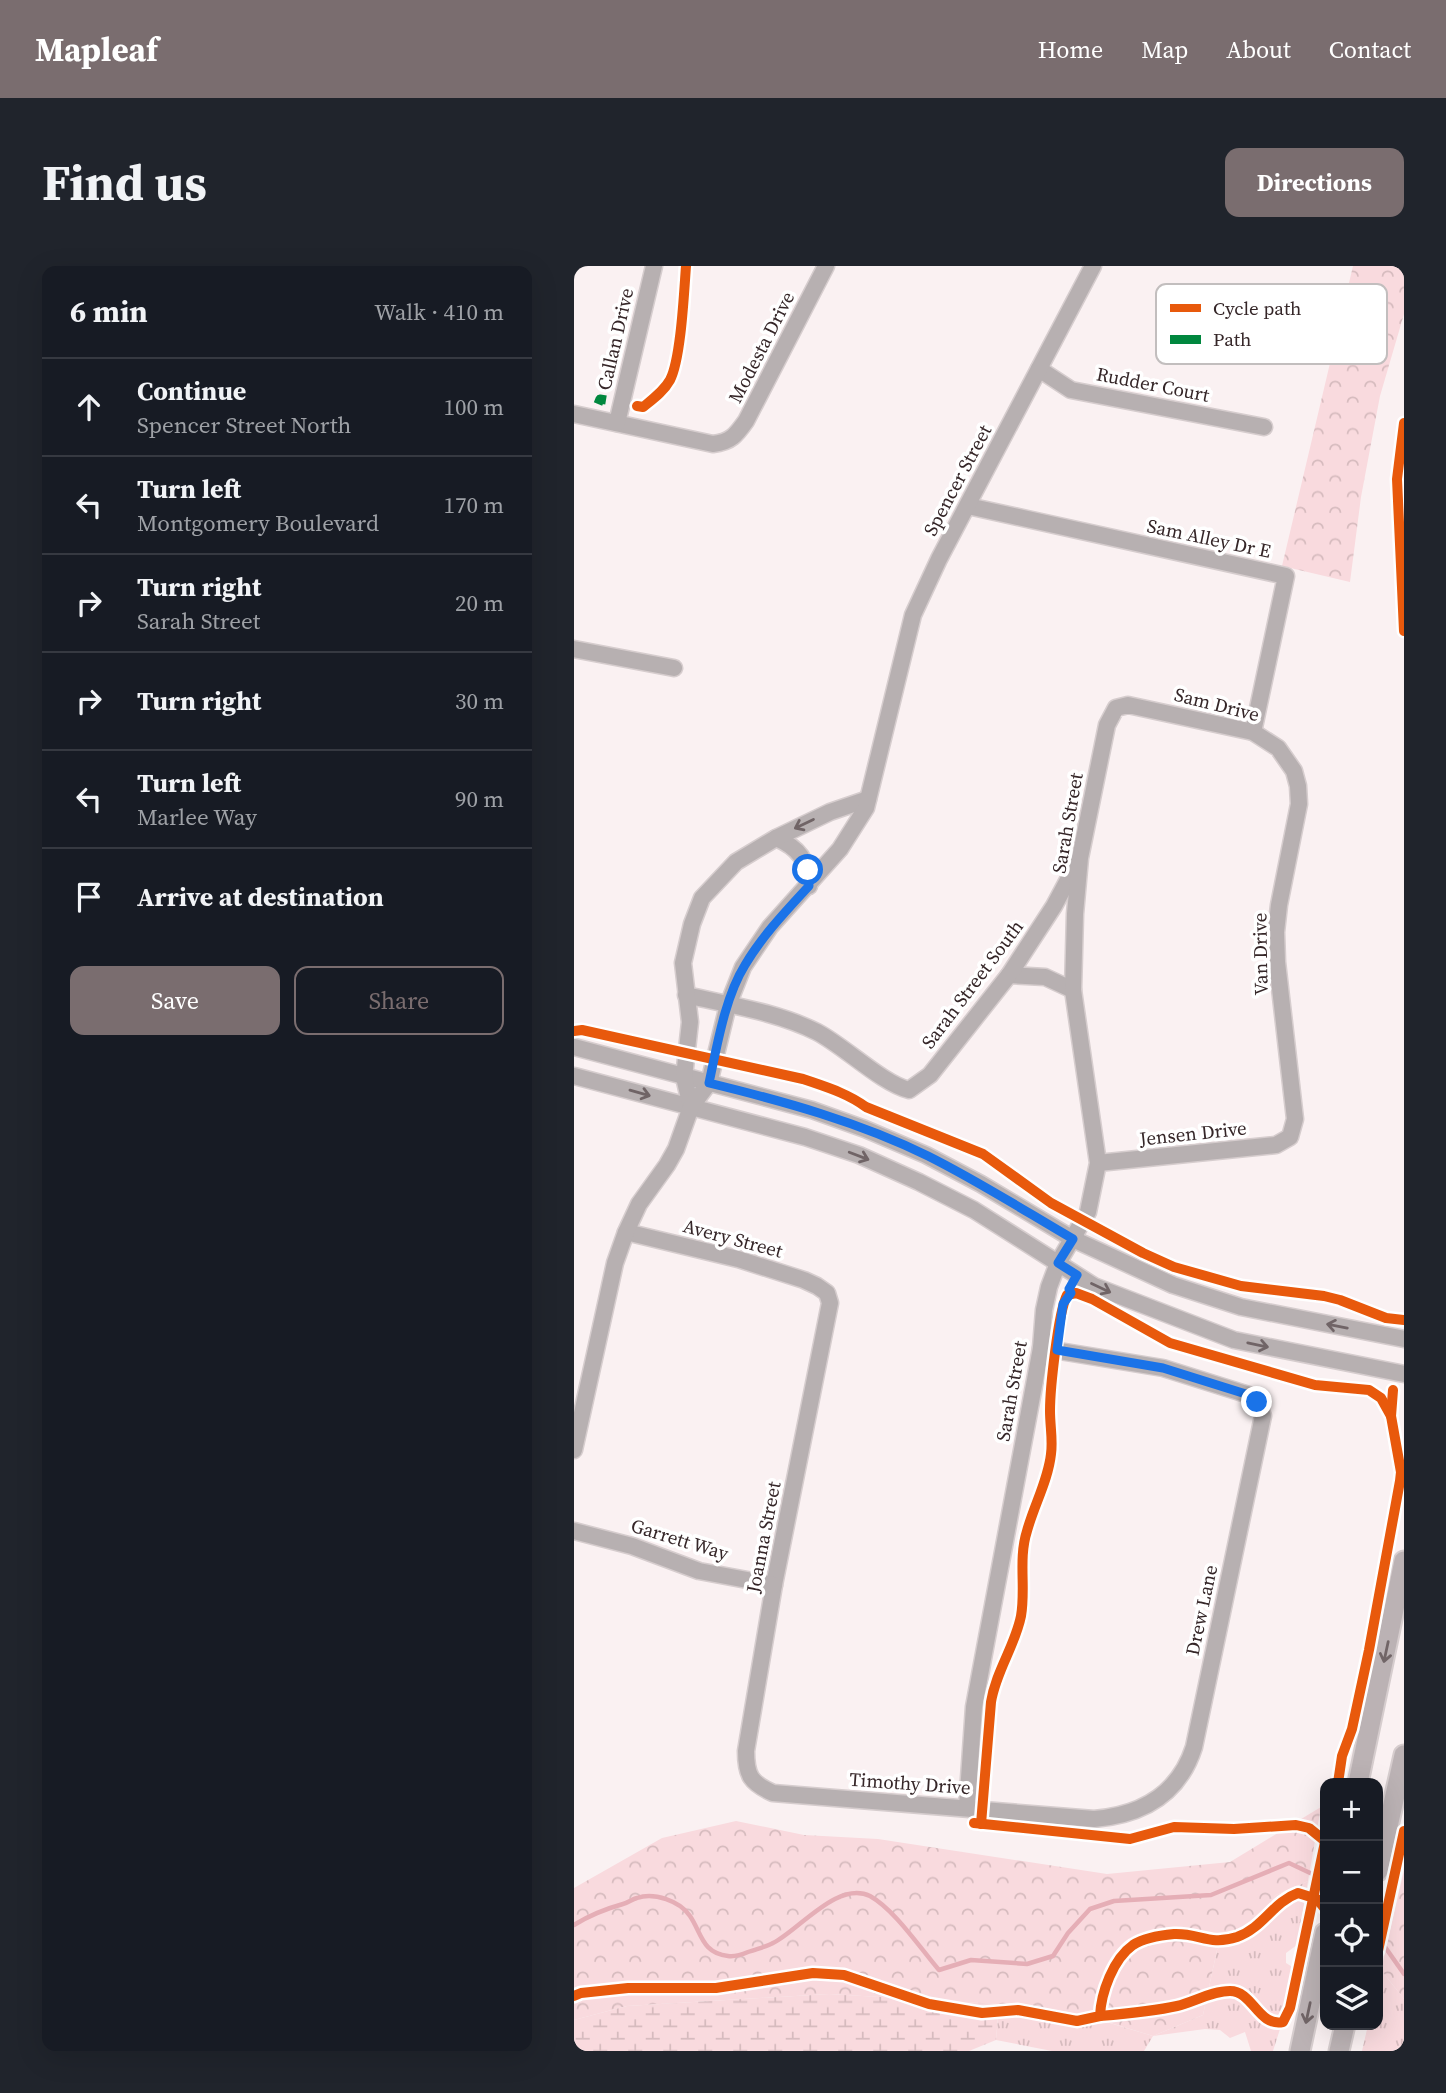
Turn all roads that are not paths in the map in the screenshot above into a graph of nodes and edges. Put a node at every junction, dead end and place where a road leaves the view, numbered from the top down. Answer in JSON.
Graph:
{"nodes":[{"id":1,"x":654,"y":266,"type":"edge"},
{"id":2,"x":826,"y":266,"type":"edge"},
{"id":3,"x":1093,"y":266,"type":"edge"},
{"id":4,"x":1039,"y":369,"type":"junction"},
{"id":5,"x":574,"y":414,"type":"edge"},
{"id":6,"x":617,"y":422,"type":"junction"},
{"id":7,"x":1264,"y":427,"type":"dead end"},
{"id":8,"x":968,"y":506,"type":"junction"},
{"id":9,"x":574,"y":649,"type":"edge"},
{"id":10,"x":674,"y":668,"type":"dead end"},
{"id":11,"x":1116,"y":708,"type":"joint"},
{"id":12,"x":1253,"y":732,"type":"junction"},
{"id":13,"x":1294,"y":771,"type":"joint"},
{"id":14,"x":868,"y":799,"type":"junction"},
{"id":15,"x":776,"y":838,"type":"junction"},
{"id":16,"x":1080,"y":858,"type":"junction"},
{"id":17,"x":809,"y":886,"type":"junction"},
{"id":18,"x":1009,"y":975,"type":"junction"},
{"id":19,"x":1073,"y":990,"type":"junction"},
{"id":20,"x":686,"y":995,"type":"junction"},
{"id":21,"x":728,"y":1004,"type":"junction"},
{"id":22,"x":574,"y":1047,"type":"edge"},
{"id":23,"x":574,"y":1076,"type":"edge"},
{"id":24,"x":684,"y":1077,"type":"junction"},
{"id":25,"x":709,"y":1083,"type":"junction"},
{"id":26,"x":691,"y":1107,"type":"junction"},
{"id":27,"x":1290,"y":1137,"type":"joint"},
{"id":28,"x":1098,"y":1163,"type":"junction"},
{"id":29,"x":626,"y":1232,"type":"junction"},
{"id":30,"x":1073,"y":1239,"type":"junction"},
{"id":31,"x":1058,"y":1263,"type":"junction"},
{"id":32,"x":827,"y":1293,"type":"joint"},
{"id":33,"x":1404,"y":1339,"type":"edge"},
{"id":34,"x":1041,"y":1348,"type":"junction"},
{"id":35,"x":1404,"y":1374,"type":"edge"},
{"id":36,"x":574,"y":1450,"type":"edge"},
{"id":37,"x":574,"y":1531,"type":"edge"},
{"id":38,"x":1404,"y":1561,"type":"edge"},
{"id":39,"x":774,"y":1585,"type":"junction"},
{"id":40,"x":1404,"y":1755,"type":"edge"},
{"id":41,"x":1359,"y":1778,"type":"edge"},
{"id":42,"x":758,"y":1786,"type":"joint"},
{"id":43,"x":967,"y":1807,"type":"junction"},
{"id":44,"x":1144,"y":1808,"type":"joint"},
{"id":45,"x":1383,"y":1847,"type":"edge"},
{"id":46,"x":1320,"y":1956,"type":"edge"},
{"id":47,"x":1344,"y":2030,"type":"edge"},
{"id":48,"x":1300,"y":2051,"type":"edge"},
{"id":49,"x":1339,"y":2051,"type":"edge"}],
"edges":[{"from":1,"to":6,"type":"street","name":"Callan Drive"},
{"from":2,"to":6,"type":"street","name":"Modesta Drive"},
{"from":3,"to":4,"type":"street","name":"Spencer Street"},
{"from":4,"to":7,"type":"street","name":"Rudder Court"},
{"from":4,"to":8,"type":"street","name":"Spencer Street"},
{"from":5,"to":6,"type":"street"},
{"from":8,"to":12,"type":"street","name":"Sam Alley Dr E"},
{"from":8,"to":14,"type":"street","name":"Spencer Street"},
{"from":9,"to":10,"type":"street"},
{"from":11,"to":12,"type":"street","name":"Sam Drive"},
{"from":11,"to":16,"type":"street","name":"Sarah Street"},
{"from":12,"to":13,"type":"street","name":"Sam Drive"},
{"from":13,"to":27,"type":"street","name":"Van Drive"},
{"from":14,"to":15,"type":"street","one_way":true},
{"from":14,"to":17,"type":"street","name":"Spencer Street"},
{"from":15,"to":17,"type":"street"},
{"from":15,"to":20,"type":"street"},
{"from":16,"to":18,"type":"street","name":"Sarah Street South"},
{"from":16,"to":19,"type":"street","name":"Sarah Street"},
{"from":17,"to":21,"type":"street","name":"Spencer Street"},
{"from":18,"to":19,"type":"street"},
{"from":18,"to":21,"type":"street","name":"Sarah Street South"},
{"from":19,"to":28,"type":"street","name":"Sarah Street"},
{"from":20,"to":21,"type":"street"},
{"from":20,"to":24,"type":"street"},
{"from":21,"to":25,"type":"street","name":"Spencer Street"},
{"from":22,"to":24,"type":"street"},
{"from":23,"to":26,"type":"street","one_way":true},
{"from":24,"to":25,"type":"street"},
{"from":24,"to":26,"type":"street"},
{"from":25,"to":26,"type":"street"},
{"from":25,"to":30,"type":"street"},
{"from":26,"to":29,"type":"street"},
{"from":26,"to":31,"type":"street","one_way":true},
{"from":27,"to":28,"type":"street","name":"Jensen Drive"},
{"from":28,"to":30,"type":"street","name":"Sarah Street"},
{"from":29,"to":32,"type":"street","name":"Avery Street"},
{"from":29,"to":36,"type":"street"},
{"from":30,"to":31,"type":"street","name":"Sarah Street"},
{"from":33,"to":30,"type":"street","one_way":true},
{"from":31,"to":34,"type":"street","name":"Sarah Street"},
{"from":31,"to":35,"type":"street","one_way":true},
{"from":32,"to":39,"type":"street","name":"Joanna Street"},
{"from":34,"to":43,"type":"street","name":"Sarah Street"},
{"from":34,"to":44,"type":"street","name":"Drew Lane"},
{"from":37,"to":39,"type":"street","name":"Garrett Way"},
{"from":38,"to":41,"type":"main road","one_way":true},
{"from":39,"to":42,"type":"street","name":"Joanna Street"},
{"from":40,"to":45,"type":"main road"},
{"from":42,"to":43,"type":"street","name":"Timothy Drive"},
{"from":43,"to":44,"type":"street","name":"Timothy Drive"},
{"from":46,"to":48,"type":"main road","one_way":true},
{"from":47,"to":49,"type":"main road"}]}
